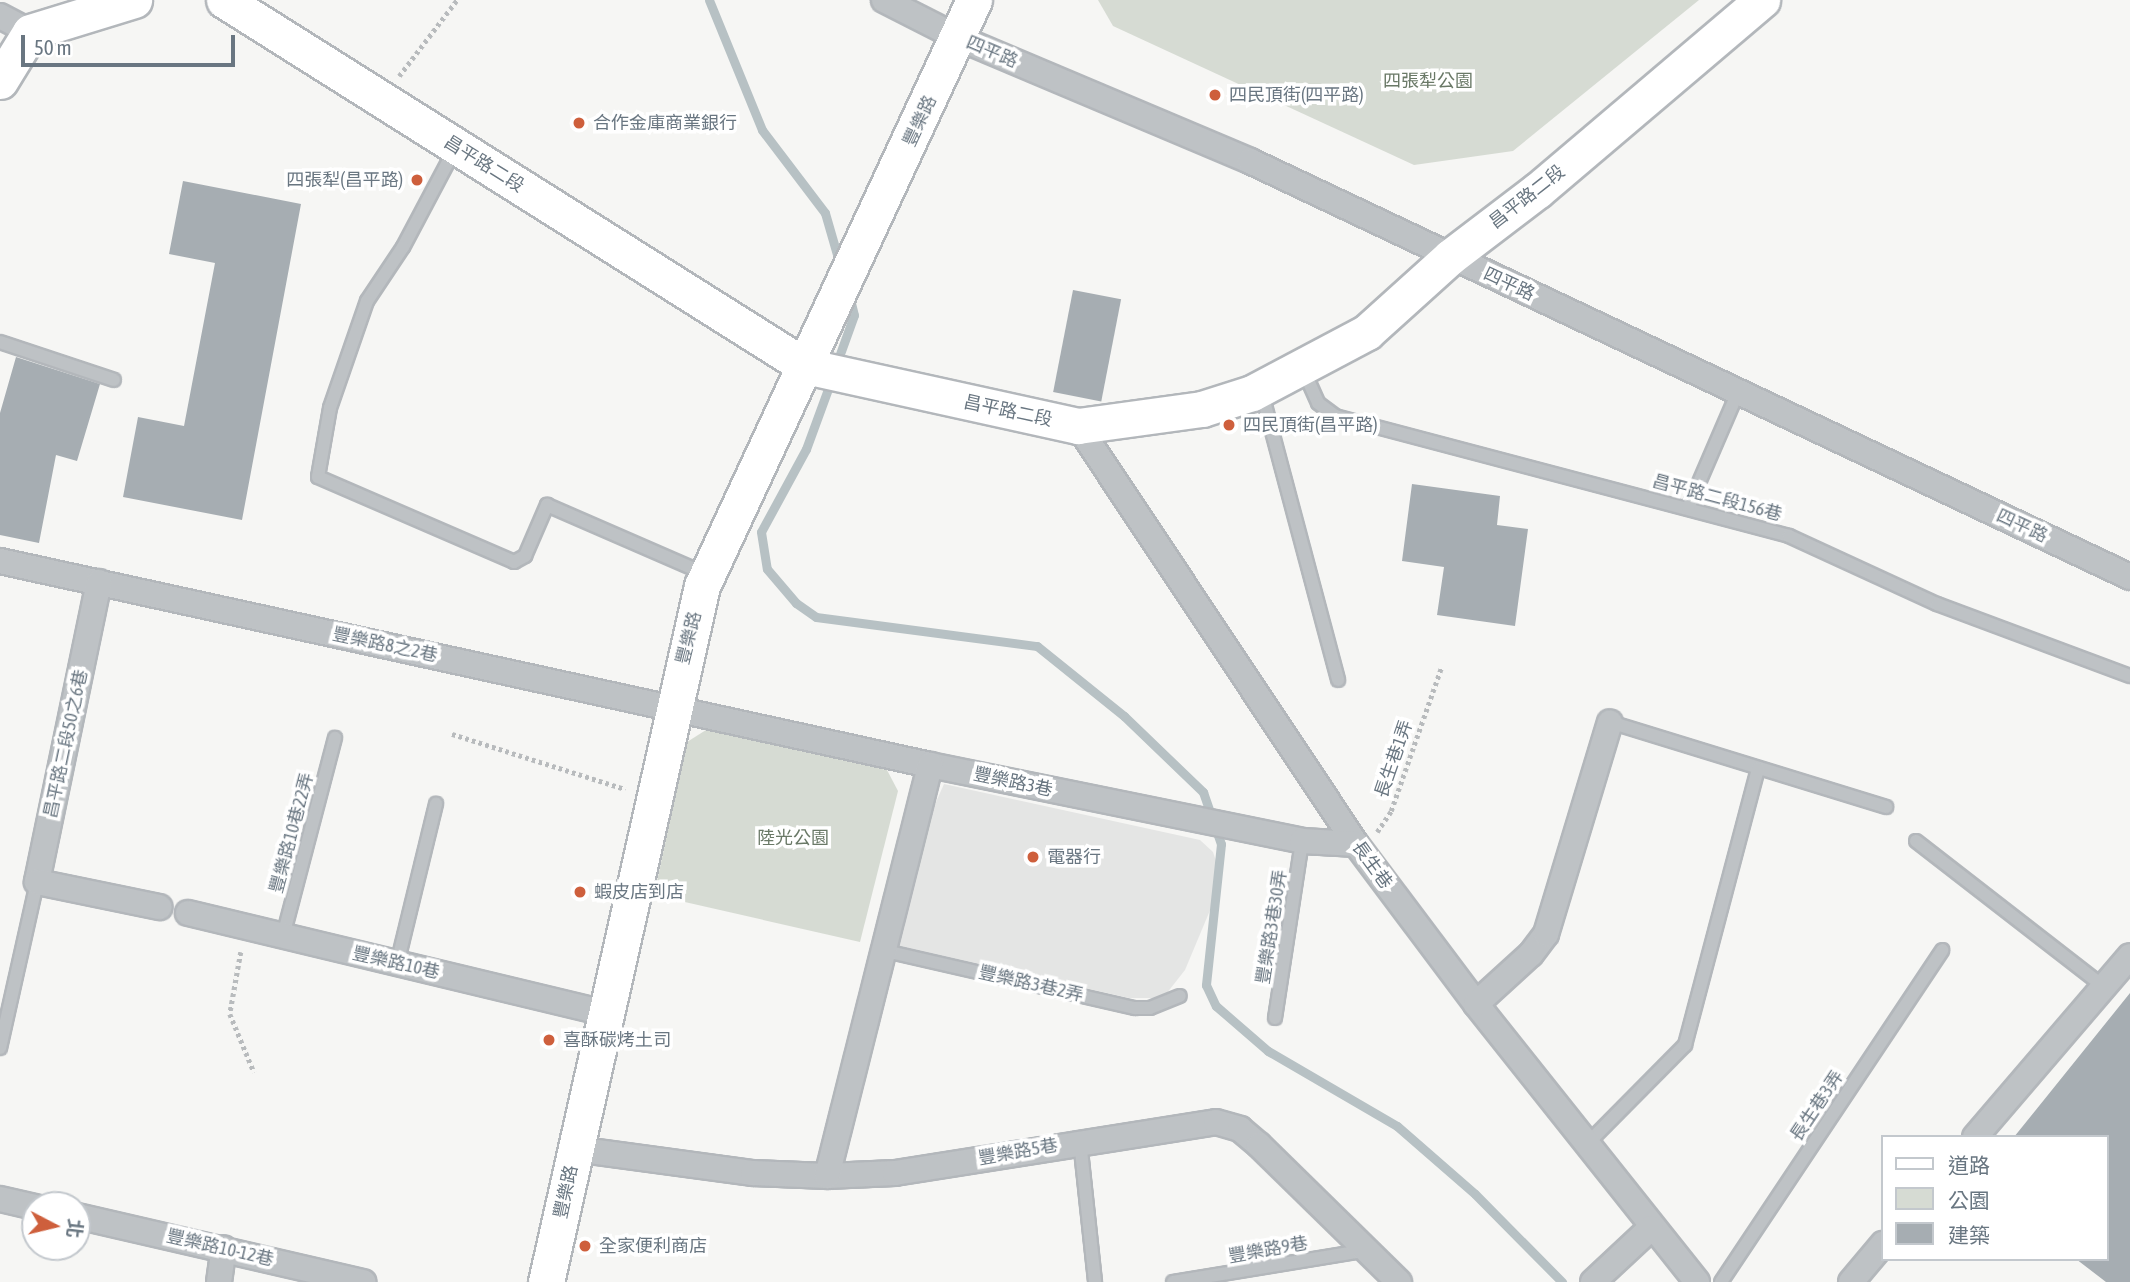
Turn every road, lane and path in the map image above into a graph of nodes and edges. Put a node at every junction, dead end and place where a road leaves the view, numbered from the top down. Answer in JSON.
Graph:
{"nodes":[{"id":1,"x":134,"y":0,"type":"edge"},
{"id":2,"x":224,"y":0,"type":"edge"},
{"id":3,"x":457,"y":0,"type":"edge"},
{"id":4,"x":884,"y":0,"type":"edge"},
{"id":5,"x":974,"y":0,"type":"edge"},
{"id":6,"x":1762,"y":0,"type":"edge"},
{"id":7,"x":15,"y":24,"type":"edge"},
{"id":8,"x":959,"y":38,"type":"junction"},
{"id":9,"x":0,"y":81,"type":"edge"},
{"id":10,"x":381,"y":99,"type":"junction"},
{"id":11,"x":456,"y":146,"type":"junction"},
{"id":12,"x":1450,"y":257,"type":"junction"},
{"id":13,"x":0,"y":342,"type":"edge"},
{"id":14,"x":805,"y":366,"type":"junction"},
{"id":15,"x":1303,"y":369,"type":"junction"},
{"id":16,"x":114,"y":380,"type":"dead end"},
{"id":17,"x":1261,"y":389,"type":"junction"},
{"id":18,"x":1738,"y":392,"type":"junction"},
{"id":19,"x":1078,"y":426,"type":"junction"},
{"id":20,"x":1688,"y":508,"type":"junction"},
{"id":21,"x":0,"y":561,"type":"edge"},
{"id":22,"x":706,"y":574,"type":"junction"},
{"id":23,"x":2130,"y":577,"type":"edge"},
{"id":24,"x":99,"y":582,"type":"junction"},
{"id":25,"x":1441,"y":668,"type":"dead end"},
{"id":26,"x":2130,"y":676,"type":"edge"},
{"id":27,"x":1338,"y":680,"type":"dead end"},
{"id":28,"x":672,"y":709,"type":"junction"},
{"id":29,"x":1610,"y":722,"type":"joint"},
{"id":30,"x":452,"y":734,"type":"dead end"},
{"id":31,"x":335,"y":738,"type":"dead end"},
{"id":32,"x":930,"y":765,"type":"junction"},
{"id":33,"x":1758,"y":768,"type":"junction"},
{"id":34,"x":652,"y":798,"type":"junction"},
{"id":35,"x":436,"y":804,"type":"dead end"},
{"id":36,"x":1886,"y":807,"type":"dead end"},
{"id":37,"x":1303,"y":841,"type":"junction"},
{"id":38,"x":1916,"y":841,"type":"dead end"},
{"id":39,"x":1356,"y":844,"type":"junction"},
{"id":40,"x":37,"y":883,"type":"junction"},
{"id":41,"x":159,"y":908,"type":"dead end"},
{"id":42,"x":188,"y":913,"type":"dead end"},
{"id":43,"x":245,"y":927,"type":"junction"},
{"id":44,"x":283,"y":936,"type":"junction"},
{"id":45,"x":881,"y":949,"type":"junction"},
{"id":46,"x":1942,"y":950,"type":"dead end"},
{"id":47,"x":2130,"y":956,"type":"edge"},
{"id":48,"x":397,"y":964,"type":"junction"},
{"id":49,"x":2104,"y":986,"type":"junction"},
{"id":50,"x":1180,"y":996,"type":"dead end"},
{"id":51,"x":1476,"y":1004,"type":"junction"},
{"id":52,"x":604,"y":1013,"type":"junction"},
{"id":53,"x":1275,"y":1018,"type":"dead end"},
{"id":54,"x":0,"y":1048,"type":"edge"},
{"id":55,"x":254,"y":1072,"type":"dead end"},
{"id":56,"x":1977,"y":1135,"type":"edge"},
{"id":57,"x":1080,"y":1141,"type":"junction"},
{"id":58,"x":1586,"y":1145,"type":"junction"},
{"id":59,"x":575,"y":1149,"type":"junction"},
{"id":60,"x":827,"y":1176,"type":"junction"},
{"id":61,"x":0,"y":1199,"type":"edge"},
{"id":62,"x":21,"y":1204,"type":"edge"},
{"id":63,"x":91,"y":1219,"type":"edge"},
{"id":64,"x":1651,"y":1228,"type":"junction"},
{"id":65,"x":1882,"y":1245,"type":"edge"},
{"id":66,"x":224,"y":1248,"type":"junction"},
{"id":67,"x":1368,"y":1250,"type":"junction"},
{"id":68,"x":219,"y":1282,"type":"edge"},
{"id":69,"x":363,"y":1282,"type":"edge"},
{"id":70,"x":547,"y":1282,"type":"edge"},
{"id":71,"x":1095,"y":1282,"type":"edge"},
{"id":72,"x":1173,"y":1282,"type":"edge"},
{"id":73,"x":1399,"y":1282,"type":"edge"},
{"id":74,"x":1593,"y":1282,"type":"edge"},
{"id":75,"x":1697,"y":1282,"type":"edge"},
{"id":76,"x":1721,"y":1282,"type":"edge"},
{"id":77,"x":1851,"y":1282,"type":"edge"}],
"edges":[{"from":1,"to":7,"type":"street"},
{"from":2,"to":10,"type":"street","name":"昌平路二段"},
{"from":3,"to":10,"type":"path"},
{"from":4,"to":8,"type":"street","name":"四平路"},
{"from":5,"to":8,"type":"street","name":"豐樂路"},
{"from":6,"to":12,"type":"street","name":"昌平路二段"},
{"from":7,"to":9,"type":"street"},
{"from":8,"to":12,"type":"street","name":"四平路"},
{"from":8,"to":14,"type":"street","name":"豐樂路"},
{"from":10,"to":11,"type":"street","name":"昌平路二段"},
{"from":11,"to":14,"type":"street","name":"昌平路二段"},
{"from":11,"to":22,"type":"lane"},
{"from":12,"to":15,"type":"street","name":"昌平路二段"},
{"from":12,"to":18,"type":"street","name":"四平路"},
{"from":13,"to":16,"type":"lane"},
{"from":14,"to":19,"type":"street","name":"昌平路二段"},
{"from":14,"to":22,"type":"street","name":"豐樂路"},
{"from":15,"to":17,"type":"street","name":"昌平路二段"},
{"from":15,"to":20,"type":"lane","name":"昌平路二段156巷"},
{"from":17,"to":19,"type":"street","name":"昌平路二段"},
{"from":17,"to":27,"type":"lane"},
{"from":18,"to":20,"type":"lane"},
{"from":18,"to":23,"type":"street","name":"四平路"},
{"from":19,"to":39,"type":"street","name":"長生巷"},
{"from":20,"to":26,"type":"lane","name":"昌平路二段156巷"},
{"from":21,"to":24,"type":"street"},
{"from":22,"to":28,"type":"street","name":"豐樂路"},
{"from":24,"to":28,"type":"street","name":"豐樂路8之2巷"},
{"from":24,"to":40,"type":"street","name":"昌平路二段50之6巷"},
{"from":25,"to":39,"type":"path","name":"長生巷1弄"},
{"from":28,"to":32,"type":"street","name":"豐樂路3巷"},
{"from":28,"to":34,"type":"street","name":"豐樂路"},
{"from":29,"to":33,"type":"lane"},
{"from":29,"to":51,"type":"street"},
{"from":30,"to":34,"type":"path"},
{"from":31,"to":44,"type":"lane","name":"豐樂路10巷22弄"},
{"from":32,"to":37,"type":"street","name":"豐樂路3巷"},
{"from":32,"to":45,"type":"street"},
{"from":33,"to":36,"type":"lane"},
{"from":33,"to":58,"type":"lane"},
{"from":34,"to":52,"type":"street","name":"豐樂路"},
{"from":35,"to":48,"type":"lane"},
{"from":37,"to":39,"type":"street","name":"豐樂路3巷"},
{"from":37,"to":53,"type":"lane","name":"豐樂路3巷30弄"},
{"from":38,"to":49,"type":"lane"},
{"from":39,"to":51,"type":"street","name":"長生巷"},
{"from":40,"to":41,"type":"street"},
{"from":40,"to":54,"type":"lane"},
{"from":42,"to":43,"type":"street","name":"豐樂路10巷"},
{"from":43,"to":44,"type":"street","name":"豐樂路10巷"},
{"from":43,"to":55,"type":"path"},
{"from":44,"to":48,"type":"street","name":"豐樂路10巷"},
{"from":45,"to":50,"type":"lane","name":"豐樂路3巷2弄"},
{"from":45,"to":60,"type":"street"},
{"from":46,"to":76,"type":"lane","name":"長生巷3弄"},
{"from":47,"to":49,"type":"street"},
{"from":48,"to":52,"type":"street","name":"豐樂路10巷"},
{"from":49,"to":56,"type":"street"},
{"from":51,"to":58,"type":"street","name":"長生巷"},
{"from":52,"to":59,"type":"street","name":"豐樂路"},
{"from":57,"to":60,"type":"street","name":"豐樂路5巷"},
{"from":57,"to":67,"type":"street","name":"豐樂路5巷"},
{"from":57,"to":71,"type":"lane"},
{"from":58,"to":64,"type":"street","name":"長生巷"},
{"from":59,"to":60,"type":"street","name":"豐樂路5巷"},
{"from":59,"to":70,"type":"street","name":"豐樂路"},
{"from":61,"to":62,"type":"street"},
{"from":63,"to":66,"type":"street","name":"豐樂路10-12巷"},
{"from":64,"to":74,"type":"street"},
{"from":64,"to":75,"type":"street","name":"長生巷"},
{"from":65,"to":77,"type":"street"},
{"from":66,"to":68,"type":"street"},
{"from":66,"to":69,"type":"street","name":"豐樂路10-12巷"},
{"from":67,"to":72,"type":"lane","name":"豐樂路9巷"},
{"from":67,"to":73,"type":"street","name":"豐樂路5巷"}]}
